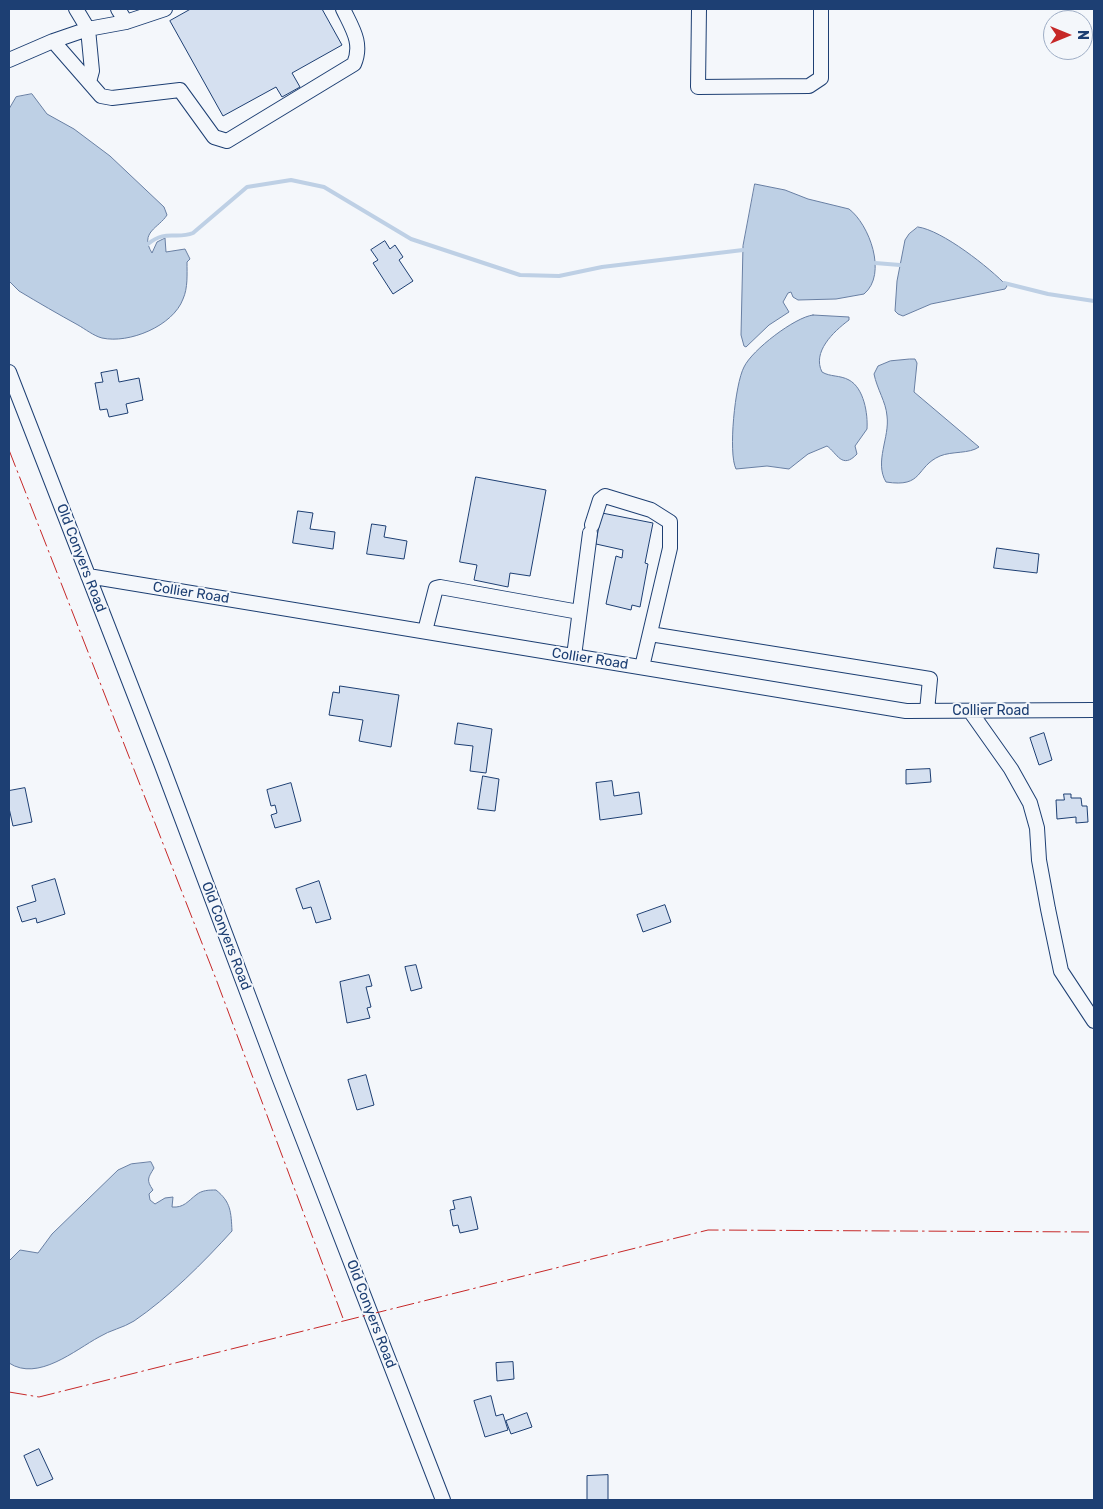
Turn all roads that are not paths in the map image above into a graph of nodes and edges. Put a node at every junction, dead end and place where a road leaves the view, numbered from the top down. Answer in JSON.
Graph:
{"nodes":[{"id":1,"x":76,"y":9,"type":"edge"},
{"id":2,"x":118,"y":9,"type":"edge"},
{"id":3,"x":165,"y":9,"type":"edge"},
{"id":4,"x":343,"y":9,"type":"edge"},
{"id":5,"x":699,"y":9,"type":"edge"},
{"id":6,"x":821,"y":9,"type":"edge"},
{"id":7,"x":126,"y":22,"type":"junction"},
{"id":8,"x":88,"y":29,"type":"junction"},
{"id":9,"x":53,"y":41,"type":"junction"},
{"id":10,"x":9,"y":60,"type":"edge"},
{"id":11,"x":89,"y":82,"type":"junction"},
{"id":12,"x":10,"y":380,"type":"edge"},
{"id":13,"x":88,"y":576,"type":"junction"},
{"id":14,"x":579,"y":612,"type":"junction"},
{"id":15,"x":425,"y":631,"type":"junction"},
{"id":16,"x":650,"y":634,"type":"junction"},
{"id":17,"x":574,"y":656,"type":"junction"},
{"id":18,"x":642,"y":667,"type":"junction"},
{"id":19,"x":1094,"y":710,"type":"edge"},
{"id":20,"x":927,"y":711,"type":"junction"},
{"id":21,"x":970,"y":711,"type":"junction"},
{"id":22,"x":1094,"y":1021,"type":"edge"},
{"id":23,"x":443,"y":1500,"type":"edge"}],
"edges":[{"from":1,"to":8,"type":"street"},
{"from":2,"to":7,"type":"street"},
{"from":3,"to":7,"type":"street"},
{"from":4,"to":11,"type":"street"},
{"from":5,"to":6,"type":"street"},
{"from":7,"to":8,"type":"street"},
{"from":8,"to":9,"type":"street"},
{"from":8,"to":11,"type":"street"},
{"from":9,"to":10,"type":"street"},
{"from":9,"to":11,"type":"street"},
{"from":12,"to":13,"type":"street","name":"Old Conyers Road"},
{"from":13,"to":15,"type":"street","name":"Collier Road"},
{"from":13,"to":23,"type":"street","name":"Old Conyers Road"},
{"from":14,"to":15,"type":"street"},
{"from":14,"to":16,"type":"street"},
{"from":14,"to":17,"type":"street"},
{"from":15,"to":17,"type":"street","name":"Collier Road"},
{"from":16,"to":18,"type":"street"},
{"from":16,"to":20,"type":"street"},
{"from":17,"to":18,"type":"street","name":"Collier Road"},
{"from":18,"to":20,"type":"street","name":"Collier Road"},
{"from":19,"to":21,"type":"street","name":"Collier Road"},
{"from":20,"to":21,"type":"street","name":"Collier Road"},
{"from":21,"to":22,"type":"street"}]}
